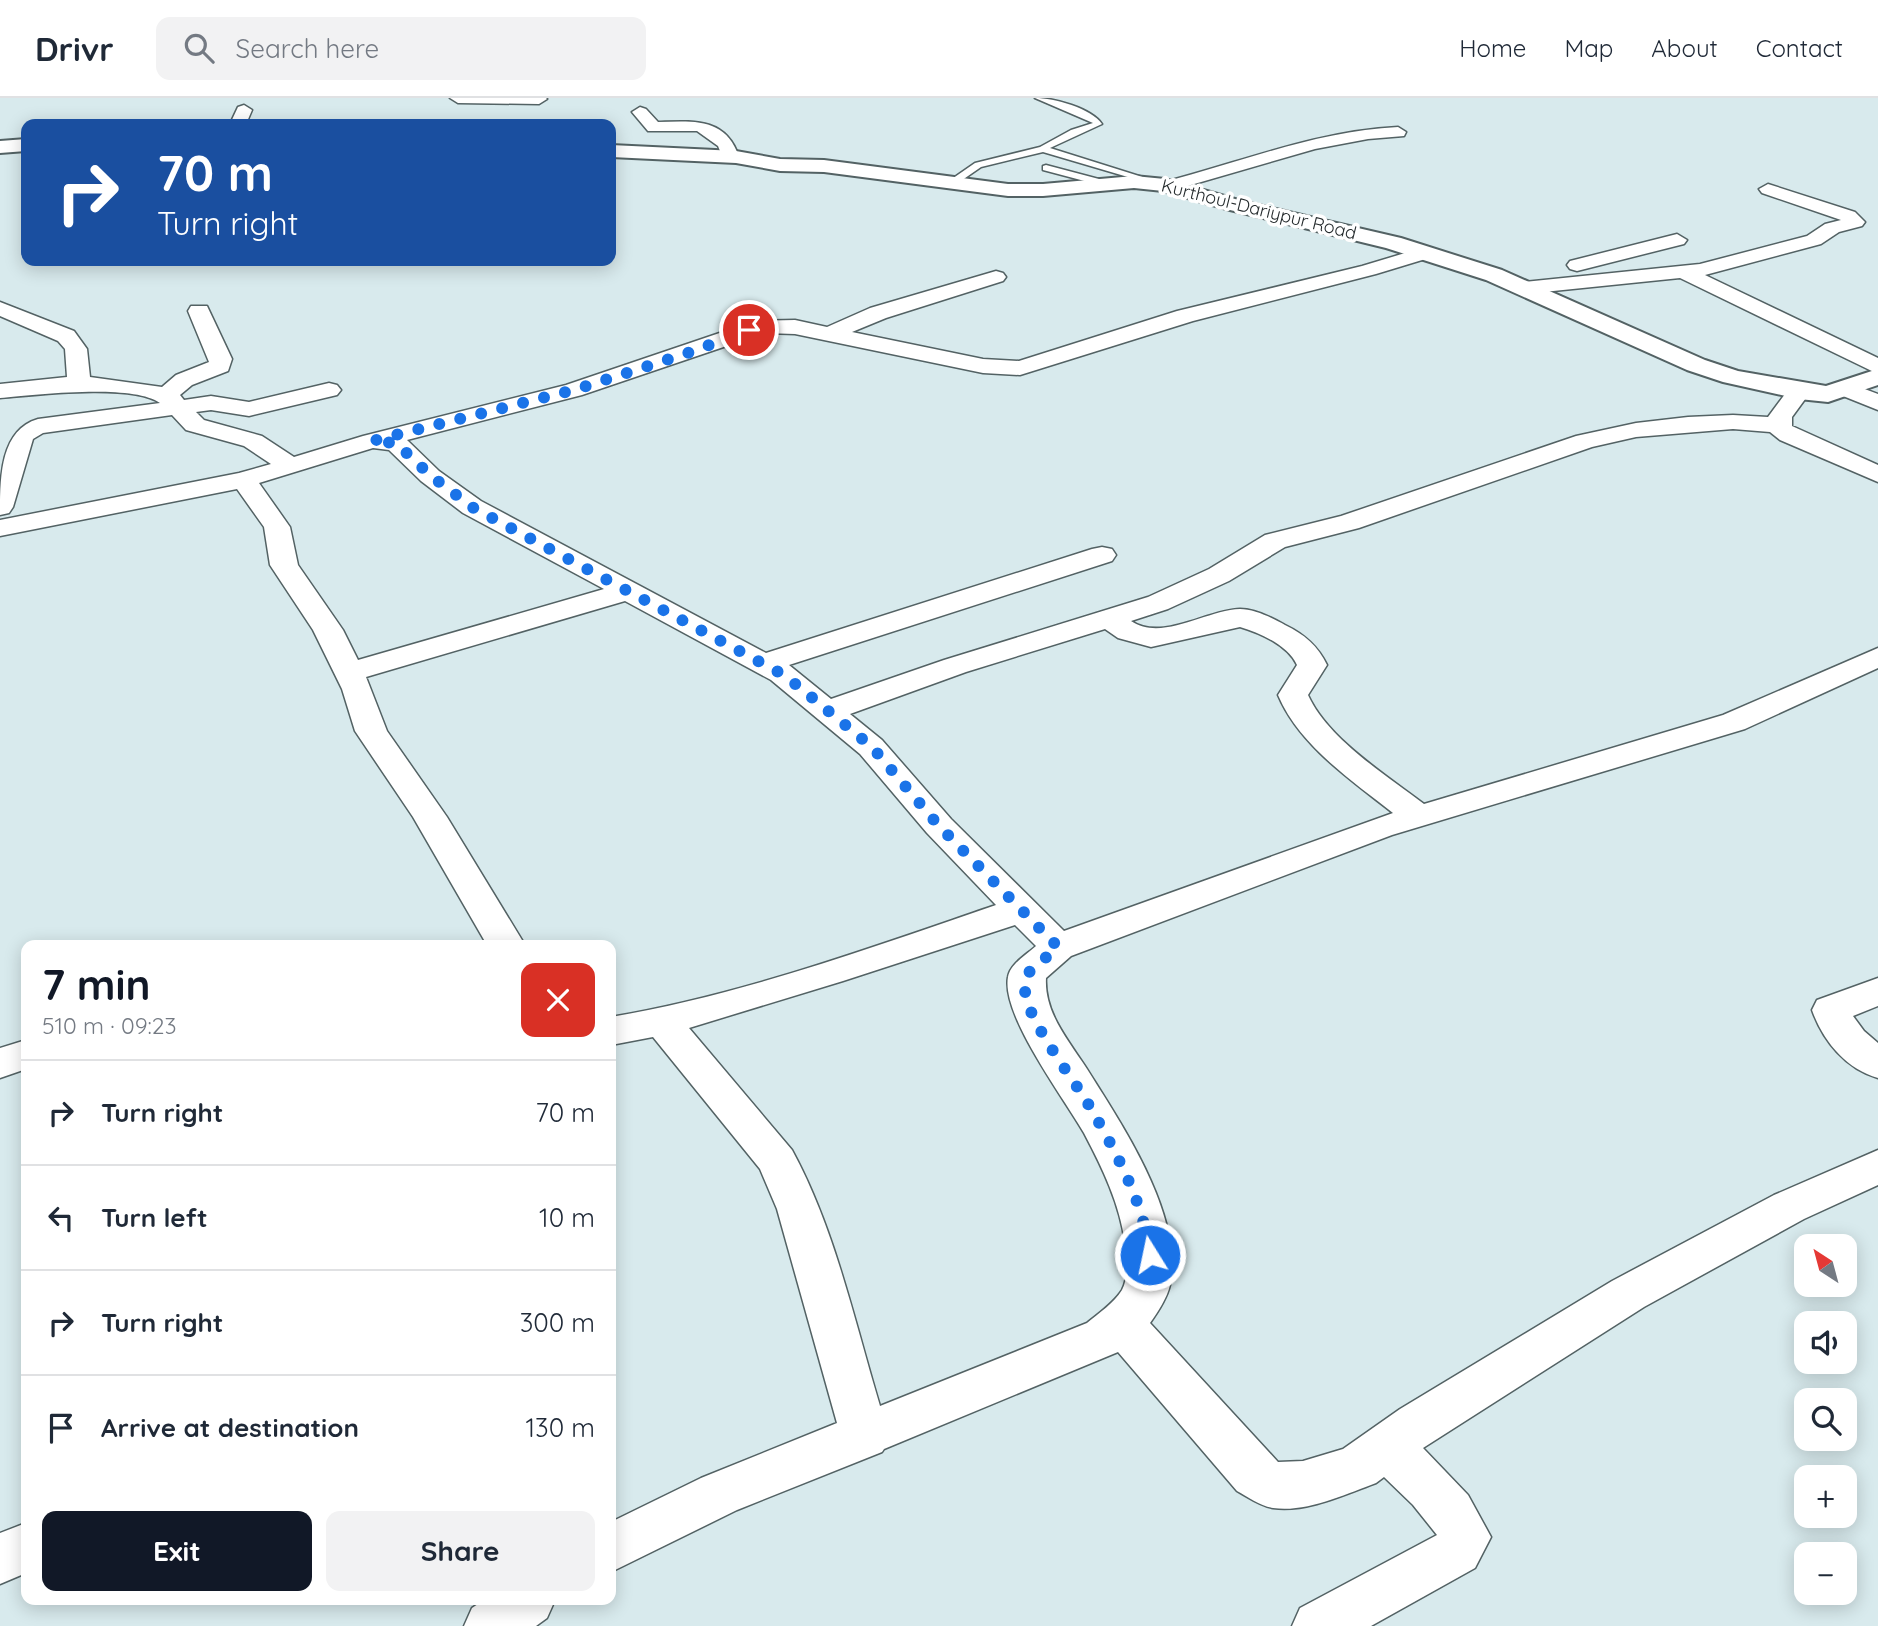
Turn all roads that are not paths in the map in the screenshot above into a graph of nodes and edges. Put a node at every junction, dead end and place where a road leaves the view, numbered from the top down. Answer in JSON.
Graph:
{"nodes":[{"id":1,"x":458,"y":98,"type":"edge"},
{"id":2,"x":1039,"y":98,"type":"edge"},
{"id":3,"x":539,"y":99,"type":"edge"},
{"id":4,"x":640,"y":112,"type":"dead end"},
{"id":5,"x":1398,"y":132,"type":"dead end"},
{"id":6,"x":21,"y":145,"type":"edge"},
{"id":7,"x":0,"y":147,"type":"edge"},
{"id":8,"x":1043,"y":149,"type":"junction"},
{"id":9,"x":616,"y":151,"type":"edge"},
{"id":10,"x":730,"y":157,"type":"junction"},
{"id":11,"x":1046,"y":168,"type":"dead end"},
{"id":12,"x":952,"y":183,"type":"junction"},
{"id":13,"x":1111,"y":185,"type":"junction"},
{"id":14,"x":1161,"y":185,"type":"junction"},
{"id":15,"x":1768,"y":189,"type":"dead end"},
{"id":16,"x":1677,"y":240,"type":"dead end"},
{"id":17,"x":1425,"y":253,"type":"junction"},
{"id":18,"x":1685,"y":273,"type":"junction"},
{"id":19,"x":1494,"y":275,"type":"junction"},
{"id":20,"x":996,"y":277,"type":"dead end"},
{"id":21,"x":1524,"y":288,"type":"junction"},
{"id":22,"x":0,"y":308,"type":"edge"},
{"id":23,"x":198,"y":311,"type":"dead end"},
{"id":24,"x":830,"y":334,"type":"junction"},
{"id":25,"x":1878,"y":367,"type":"edge"},
{"id":26,"x":1878,"y":377,"type":"edge"},
{"id":27,"x":82,"y":383,"type":"junction"},
{"id":28,"x":1846,"y":389,"type":"junction"},
{"id":29,"x":329,"y":390,"type":"dead end"},
{"id":30,"x":0,"y":391,"type":"edge"},
{"id":31,"x":1799,"y":391,"type":"junction"},
{"id":32,"x":173,"y":402,"type":"junction"},
{"id":33,"x":1878,"y":403,"type":"edge"},
{"id":34,"x":1780,"y":425,"type":"junction"},
{"id":35,"x":372,"y":441,"type":"junction"},
{"id":36,"x":291,"y":466,"type":"junction"},
{"id":37,"x":1878,"y":474,"type":"edge"},
{"id":38,"x":244,"y":480,"type":"junction"},
{"id":39,"x":0,"y":507,"type":"edge"},
{"id":40,"x":0,"y":528,"type":"edge"},
{"id":41,"x":1102,"y":555,"type":"dead end"},
{"id":42,"x":629,"y":591,"type":"junction"},
{"id":43,"x":1108,"y":618,"type":"junction"},
{"id":44,"x":1878,"y":657,"type":"edge"},
{"id":45,"x":763,"y":664,"type":"junction"},
{"id":46,"x":349,"y":672,"type":"junction"},
{"id":47,"x":827,"y":711,"type":"junction"},
{"id":48,"x":1418,"y":816,"type":"junction"},
{"id":49,"x":1020,"y":909,"type":"junction"},
{"id":50,"x":503,"y":940,"type":"edge"},
{"id":51,"x":1058,"y":947,"type":"junction"},
{"id":52,"x":1878,"y":991,"type":"edge"},
{"id":53,"x":662,"y":1021,"type":"junction"},
{"id":54,"x":616,"y":1030,"type":"edge"},
{"id":55,"x":21,"y":1057,"type":"edge"},
{"id":56,"x":0,"y":1063,"type":"edge"},
{"id":57,"x":1878,"y":1064,"type":"edge"},
{"id":58,"x":1878,"y":1166,"type":"edge"},
{"id":59,"x":1121,"y":1322,"type":"junction"},
{"id":60,"x":865,"y":1437,"type":"junction"},
{"id":61,"x":1387,"y":1447,"type":"junction"},
{"id":62,"x":616,"y":1546,"type":"edge"},
{"id":63,"x":21,"y":1549,"type":"edge"},
{"id":64,"x":0,"y":1559,"type":"edge"},
{"id":65,"x":521,"y":1605,"type":"edge"},
{"id":66,"x":491,"y":1626,"type":"edge"},
{"id":67,"x":1319,"y":1626,"type":"edge"}],
"edges":[{"from":1,"to":3,"type":"street"},
{"from":2,"to":8,"type":"lane"},
{"from":4,"to":10,"type":"street"},
{"from":5,"to":14,"type":"street"},
{"from":6,"to":7,"type":"street"},
{"from":8,"to":12,"type":"lane"},
{"from":8,"to":14,"type":"lane"},
{"from":9,"to":10,"type":"street","name":"Kurthoul-Dariypur Road"},
{"from":10,"to":12,"type":"street","name":"Kurthoul-Dariypur Road"},
{"from":11,"to":13,"type":"lane"},
{"from":12,"to":13,"type":"street","name":"Kurthoul-Dariypur Road"},
{"from":13,"to":14,"type":"street","name":"Kurthoul-Dariypur Road"},
{"from":14,"to":17,"type":"street","name":"Kurthoul-Dariypur Road"},
{"from":15,"to":18,"type":"street"},
{"from":16,"to":19,"type":"street"},
{"from":17,"to":19,"type":"street","name":"Kurthoul-Dariypur Road"},
{"from":17,"to":24,"type":"street"},
{"from":18,"to":21,"type":"street"},
{"from":18,"to":25,"type":"street"},
{"from":19,"to":21,"type":"street","name":"Kurthoul-Dariypur Road"},
{"from":20,"to":24,"type":"street"},
{"from":21,"to":31,"type":"street","name":"Kurthoul-Dariypur Road"},
{"from":22,"to":27,"type":"street"},
{"from":23,"to":32,"type":"street"},
{"from":24,"to":35,"type":"street"},
{"from":26,"to":28,"type":"street","name":"Kurthoul-Dariypur Road"},
{"from":27,"to":30,"type":"street"},
{"from":27,"to":32,"type":"street"},
{"from":28,"to":31,"type":"street","name":"Kurthoul-Dariypur Road"},
{"from":28,"to":33,"type":"street"},
{"from":29,"to":32,"type":"street"},
{"from":31,"to":34,"type":"street"},
{"from":32,"to":36,"type":"street"},
{"from":32,"to":39,"type":"street"},
{"from":34,"to":37,"type":"street"},
{"from":34,"to":43,"type":"street"},
{"from":35,"to":36,"type":"street"},
{"from":35,"to":42,"type":"street"},
{"from":36,"to":38,"type":"street"},
{"from":38,"to":40,"type":"street"},
{"from":38,"to":46,"type":"street"},
{"from":41,"to":45,"type":"street"},
{"from":42,"to":45,"type":"street"},
{"from":42,"to":46,"type":"street"},
{"from":43,"to":47,"type":"street"},
{"from":43,"to":48,"type":"street"},
{"from":44,"to":48,"type":"street"},
{"from":45,"to":47,"type":"street"},
{"from":46,"to":50,"type":"street"},
{"from":47,"to":49,"type":"street"},
{"from":48,"to":51,"type":"street"},
{"from":49,"to":51,"type":"street"},
{"from":49,"to":53,"type":"street"},
{"from":51,"to":59,"type":"street"},
{"from":52,"to":57,"type":"street"},
{"from":53,"to":54,"type":"street"},
{"from":53,"to":60,"type":"street"},
{"from":55,"to":56,"type":"street"},
{"from":58,"to":61,"type":"street"},
{"from":59,"to":60,"type":"street"},
{"from":59,"to":61,"type":"street"},
{"from":60,"to":62,"type":"street"},
{"from":61,"to":67,"type":"street"},
{"from":63,"to":64,"type":"street"},
{"from":65,"to":66,"type":"street"}]}
